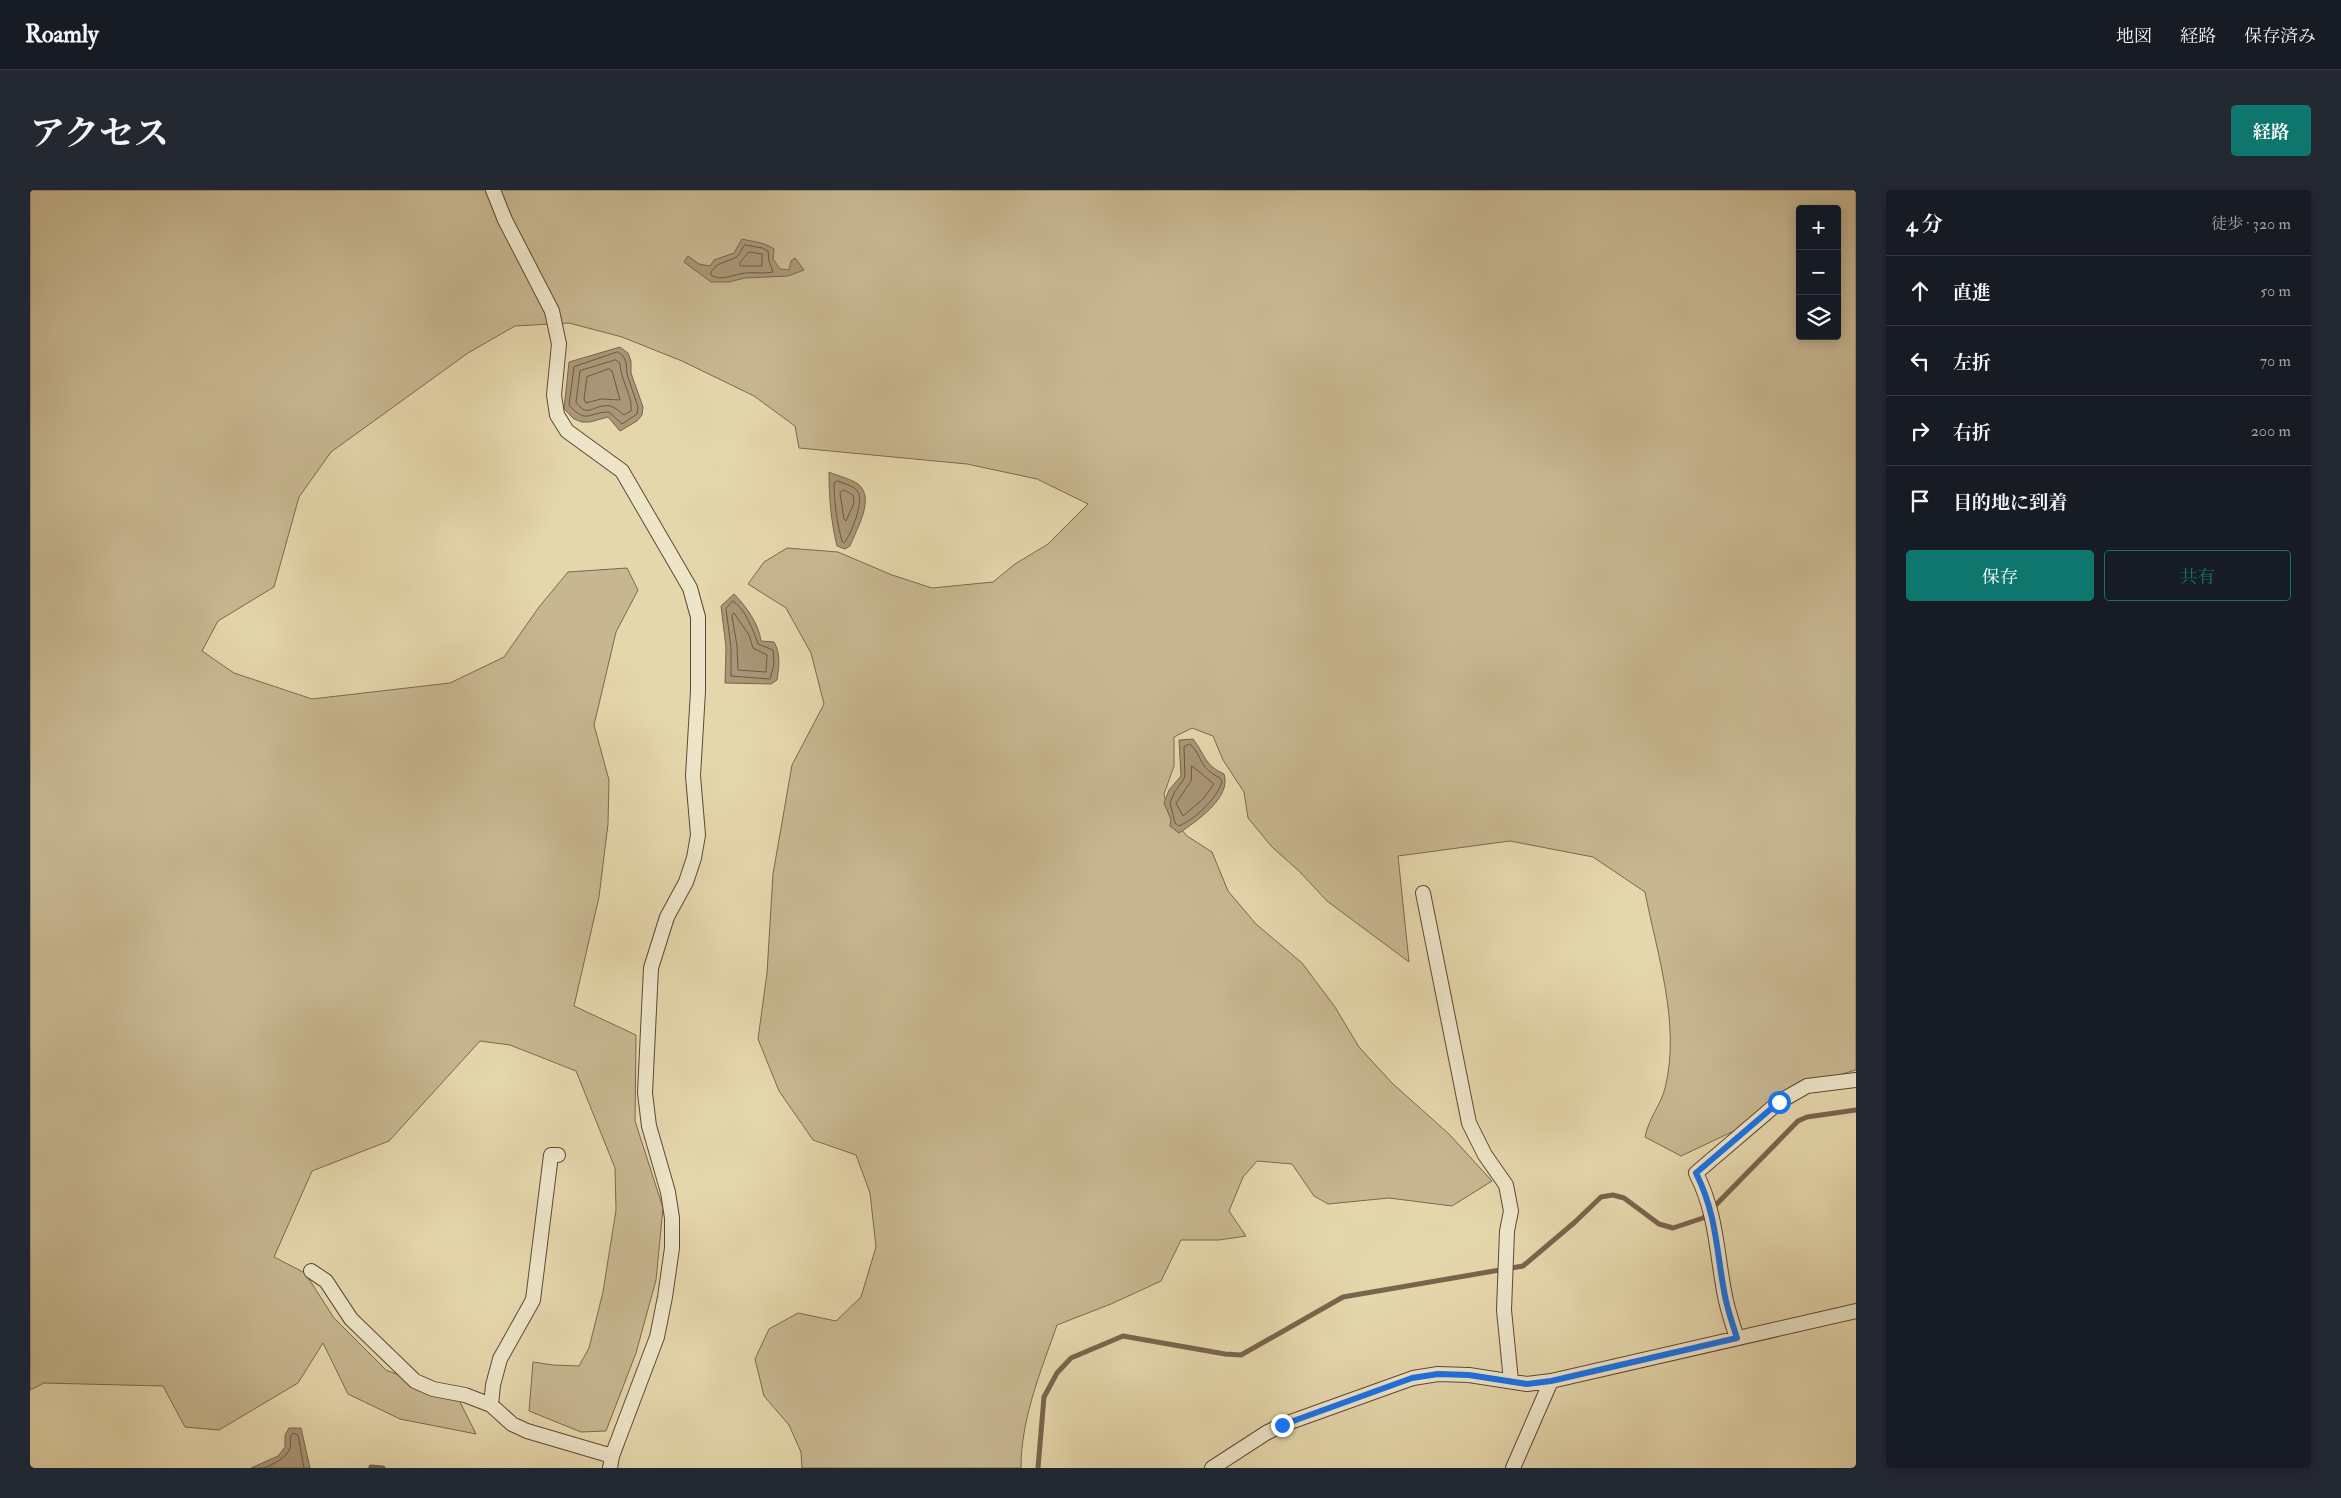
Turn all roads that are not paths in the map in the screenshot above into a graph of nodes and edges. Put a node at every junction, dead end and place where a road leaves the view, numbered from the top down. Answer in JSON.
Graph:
{"nodes":[{"id":1,"x":493,"y":190,"type":"edge"},
{"id":2,"x":1423,"y":893,"type":"dead end"},
{"id":3,"x":1856,"y":1080,"type":"edge"},
{"id":4,"x":558,"y":1155,"type":"dead end"},
{"id":5,"x":311,"y":1271,"type":"dead end"},
{"id":6,"x":1856,"y":1311,"type":"edge"},
{"id":7,"x":1737,"y":1338,"type":"junction"},
{"id":8,"x":1511,"y":1381,"type":"junction"},
{"id":9,"x":1551,"y":1381,"type":"junction"},
{"id":10,"x":491,"y":1405,"type":"junction"},
{"id":11,"x":611,"y":1462,"type":"edge"},
{"id":12,"x":1212,"y":1468,"type":"edge"},
{"id":13,"x":1513,"y":1468,"type":"edge"}],
"edges":[{"from":1,"to":11,"type":"street"},
{"from":2,"to":8,"type":"street"},
{"from":3,"to":7,"type":"street"},
{"from":4,"to":10,"type":"street"},
{"from":5,"to":10,"type":"street"},
{"from":6,"to":7,"type":"street"},
{"from":7,"to":9,"type":"street"},
{"from":8,"to":9,"type":"street"},
{"from":8,"to":12,"type":"street"},
{"from":9,"to":13,"type":"street"},
{"from":10,"to":11,"type":"street"}]}
